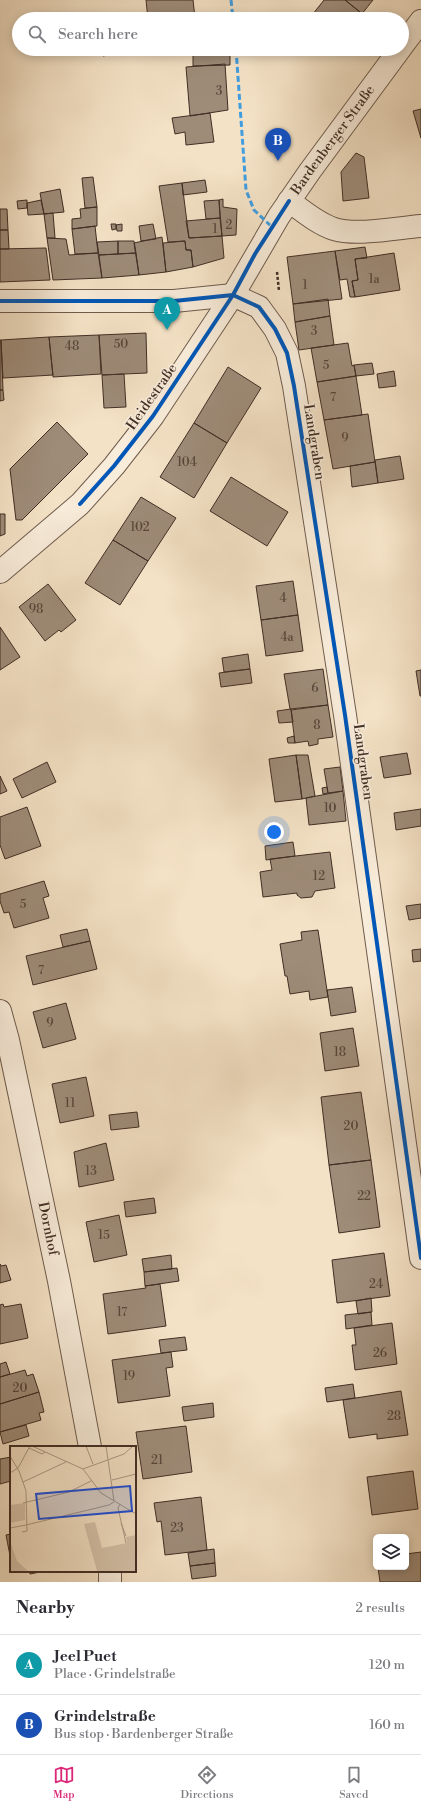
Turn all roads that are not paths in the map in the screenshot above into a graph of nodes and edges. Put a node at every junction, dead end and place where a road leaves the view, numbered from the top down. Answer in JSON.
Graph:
{"nodes":[{"id":1,"x":421,"y":20,"type":"edge"},
{"id":2,"x":409,"y":36,"type":"edge"},
{"id":3,"x":395,"y":56,"type":"edge"},
{"id":4,"x":290,"y":201,"type":"junction"},
{"id":5,"x":421,"y":226,"type":"edge"},
{"id":6,"x":233,"y":295,"type":"junction"},
{"id":7,"x":0,"y":301,"type":"edge"},
{"id":8,"x":0,"y":572,"type":"edge"},
{"id":9,"x":0,"y":1011,"type":"edge"},
{"id":10,"x":421,"y":1258,"type":"edge"},
{"id":11,"x":90,"y":1446,"type":"edge"}],
"edges":[{"from":1,"to":2,"type":"street"},
{"from":3,"to":4,"type":"street","name":"Bardenberger Straße"},
{"from":4,"to":5,"type":"street"},
{"from":4,"to":6,"type":"street","name":"Bardenberger Straße"},
{"from":6,"to":7,"type":"street"},
{"from":6,"to":8,"type":"street","name":"Heidestraße"},
{"from":6,"to":10,"type":"street","name":"Landgraben"},
{"from":9,"to":11,"type":"street","name":"Dornhof"}]}
